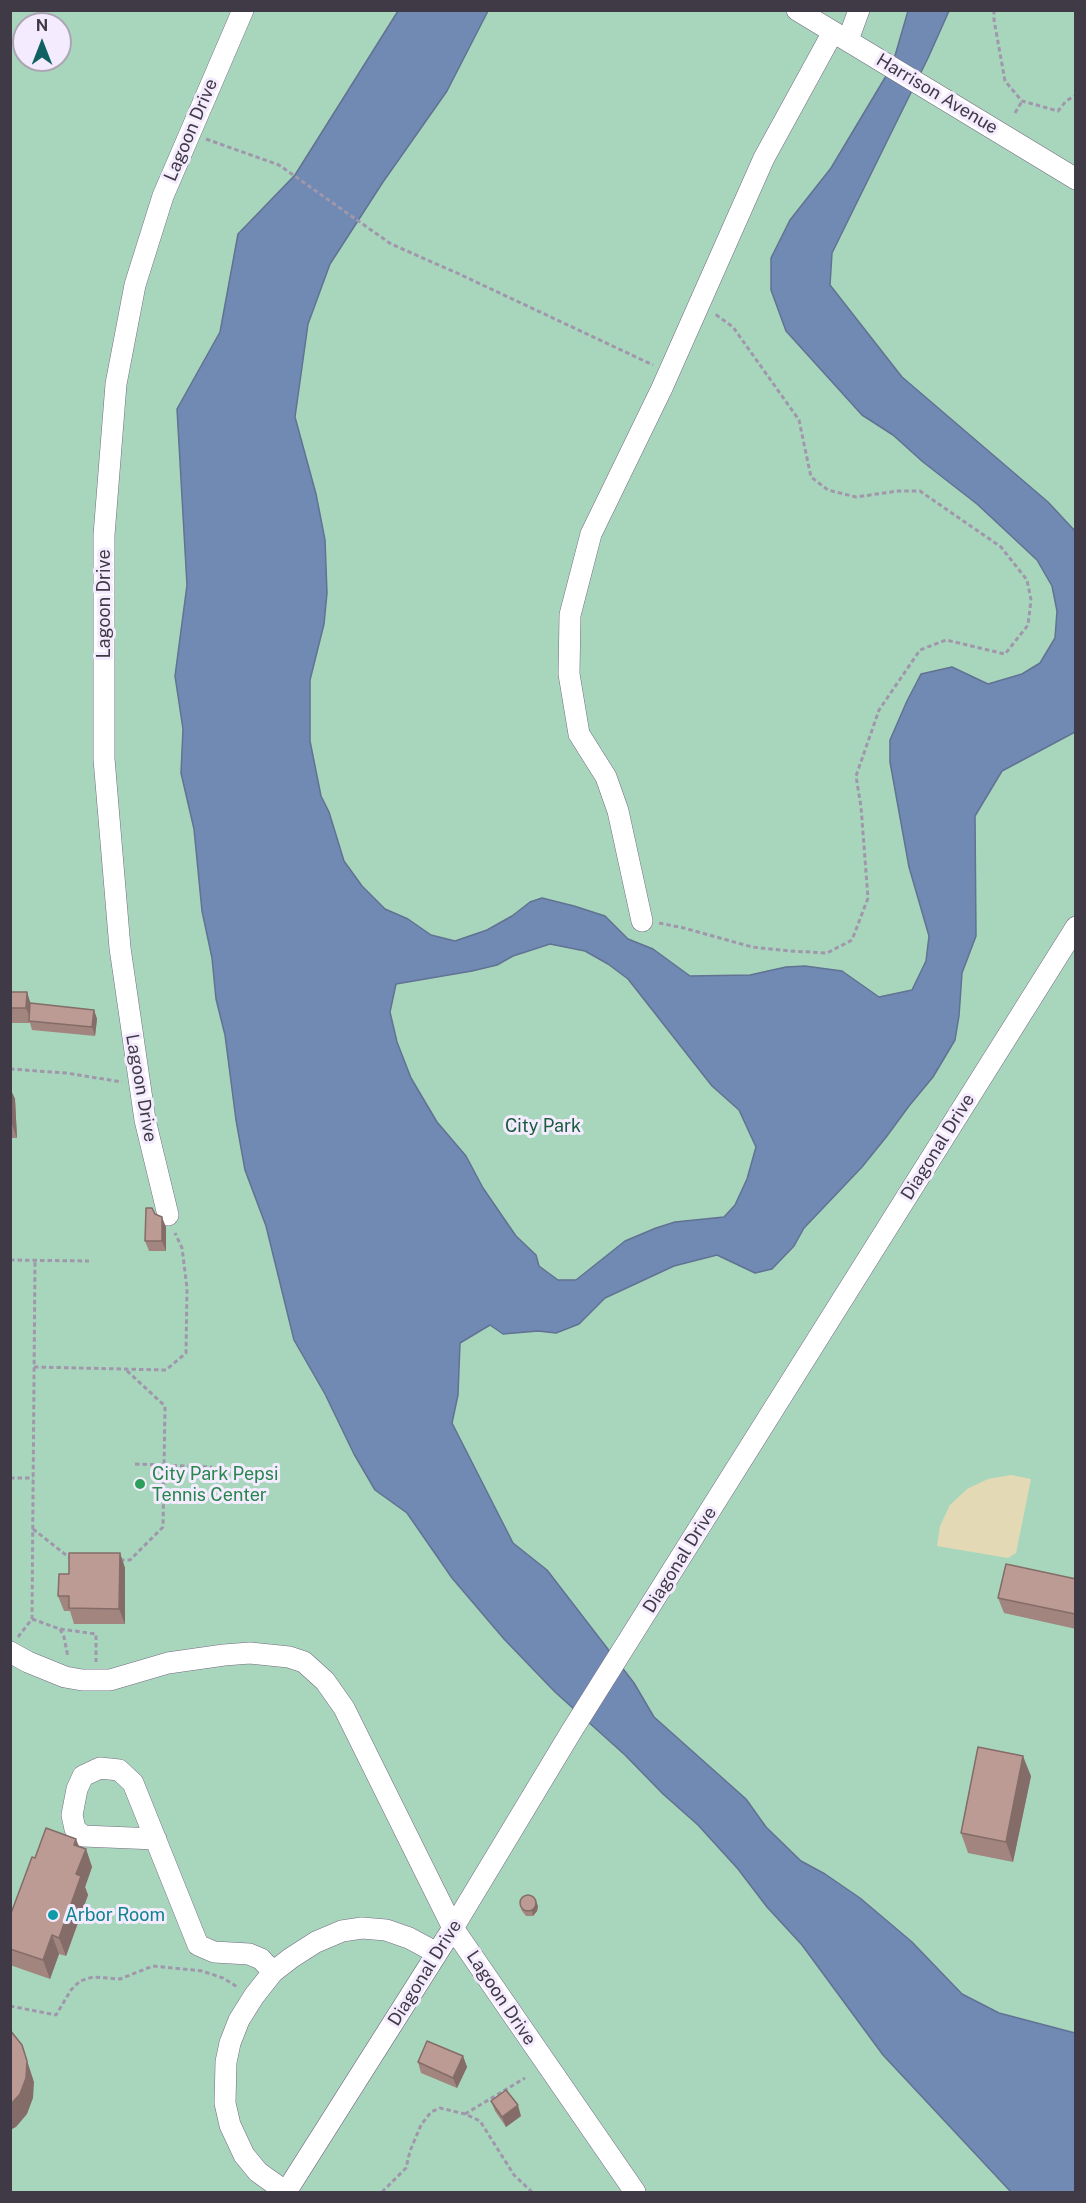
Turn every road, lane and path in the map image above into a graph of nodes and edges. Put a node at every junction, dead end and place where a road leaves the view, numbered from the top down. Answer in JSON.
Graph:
{"nodes":[{"id":1,"x":243,"y":10,"type":"edge"},
{"id":2,"x":797,"y":10,"type":"edge"},
{"id":3,"x":859,"y":10,"type":"edge"},
{"id":4,"x":994,"y":10,"type":"edge"},
{"id":5,"x":840,"y":36,"type":"junction"},
{"id":6,"x":1076,"y":95,"type":"edge"},
{"id":7,"x":1022,"y":101,"type":"junction"},
{"id":8,"x":1015,"y":113,"type":"dead end"},
{"id":9,"x":190,"y":134,"type":"junction"},
{"id":10,"x":1076,"y":179,"type":"edge"},
{"id":11,"x":702,"y":298,"type":"junction"},
{"id":12,"x":669,"y":372,"type":"junction"},
{"id":13,"x":642,"y":921,"type":"joint"},
{"id":14,"x":1076,"y":927,"type":"edge"},
{"id":15,"x":10,"y":1069,"type":"edge"},
{"id":16,"x":140,"y":1084,"type":"junction"},
{"id":17,"x":168,"y":1215,"type":"joint"},
{"id":18,"x":10,"y":1260,"type":"edge"},
{"id":19,"x":35,"y":1260,"type":"junction"},
{"id":20,"x":89,"y":1261,"type":"dead end"},
{"id":21,"x":34,"y":1367,"type":"junction"},
{"id":22,"x":125,"y":1369,"type":"junction"},
{"id":23,"x":135,"y":1464,"type":"dead end"},
{"id":24,"x":164,"y":1465,"type":"junction"},
{"id":25,"x":212,"y":1467,"type":"dead end"},
{"id":26,"x":10,"y":1478,"type":"edge"},
{"id":27,"x":33,"y":1478,"type":"junction"},
{"id":28,"x":33,"y":1529,"type":"junction"},
{"id":29,"x":71,"y":1559,"type":"edge"},
{"id":30,"x":118,"y":1560,"type":"edge"},
{"id":31,"x":32,"y":1619,"type":"junction"},
{"id":32,"x":60,"y":1629,"type":"junction"},
{"id":33,"x":14,"y":1645,"type":"edge"},
{"id":34,"x":68,"y":1659,"type":"dead end"},
{"id":35,"x":96,"y":1671,"type":"dead end"},
{"id":36,"x":156,"y":1839,"type":"dead end"},
{"id":37,"x":453,"y":1928,"type":"junction"},
{"id":38,"x":437,"y":1953,"type":"junction"},
{"id":39,"x":273,"y":1972,"type":"junction"},
{"id":40,"x":223,"y":1978,"type":"dead end"},
{"id":41,"x":10,"y":2006,"type":"edge"},
{"id":42,"x":525,"y":2078,"type":"dead end"},
{"id":43,"x":465,"y":2114,"type":"junction"},
{"id":44,"x":286,"y":2193,"type":"edge"},
{"id":45,"x":382,"y":2193,"type":"edge"},
{"id":46,"x":532,"y":2193,"type":"edge"},
{"id":47,"x":635,"y":2193,"type":"edge"}],
"edges":[{"from":1,"to":9,"type":"street","name":"Lagoon Drive"},
{"from":2,"to":5,"type":"street","name":"Harrison Avenue"},
{"from":3,"to":5,"type":"street"},
{"from":4,"to":7,"type":"path"},
{"from":5,"to":10,"type":"street","name":"Harrison Avenue"},
{"from":5,"to":11,"type":"street"},
{"from":6,"to":7,"type":"path"},
{"from":7,"to":8,"type":"path"},
{"from":9,"to":12,"type":"path"},
{"from":9,"to":16,"type":"street","name":"Lagoon Drive"},
{"from":11,"to":12,"type":"street"},
{"from":11,"to":13,"type":"path"},
{"from":12,"to":13,"type":"street"},
{"from":14,"to":37,"type":"street","name":"Diagonal Drive"},
{"from":15,"to":16,"type":"path"},
{"from":16,"to":17,"type":"street","name":"Lagoon Drive"},
{"from":17,"to":22,"type":"path"},
{"from":18,"to":19,"type":"path"},
{"from":19,"to":20,"type":"path"},
{"from":19,"to":21,"type":"path"},
{"from":21,"to":22,"type":"path"},
{"from":21,"to":27,"type":"path"},
{"from":22,"to":24,"type":"path"},
{"from":23,"to":24,"type":"path"},
{"from":24,"to":25,"type":"path"},
{"from":24,"to":30,"type":"path"},
{"from":26,"to":27,"type":"path"},
{"from":27,"to":28,"type":"path"},
{"from":28,"to":29,"type":"path"},
{"from":28,"to":31,"type":"path"},
{"from":31,"to":32,"type":"path"},
{"from":31,"to":33,"type":"path"},
{"from":32,"to":34,"type":"path"},
{"from":32,"to":35,"type":"path"},
{"from":33,"to":37,"type":"street","name":"Lagoon Drive"},
{"from":36,"to":39,"type":"street"},
{"from":37,"to":38,"type":"street","name":"Diagonal Drive"},
{"from":37,"to":47,"type":"street","name":"Lagoon Drive"},
{"from":38,"to":39,"type":"street"},
{"from":38,"to":44,"type":"street","name":"Diagonal Drive"},
{"from":39,"to":44,"type":"street"},
{"from":40,"to":41,"type":"path"},
{"from":42,"to":43,"type":"path"},
{"from":43,"to":45,"type":"path"},
{"from":43,"to":46,"type":"path"}]}
